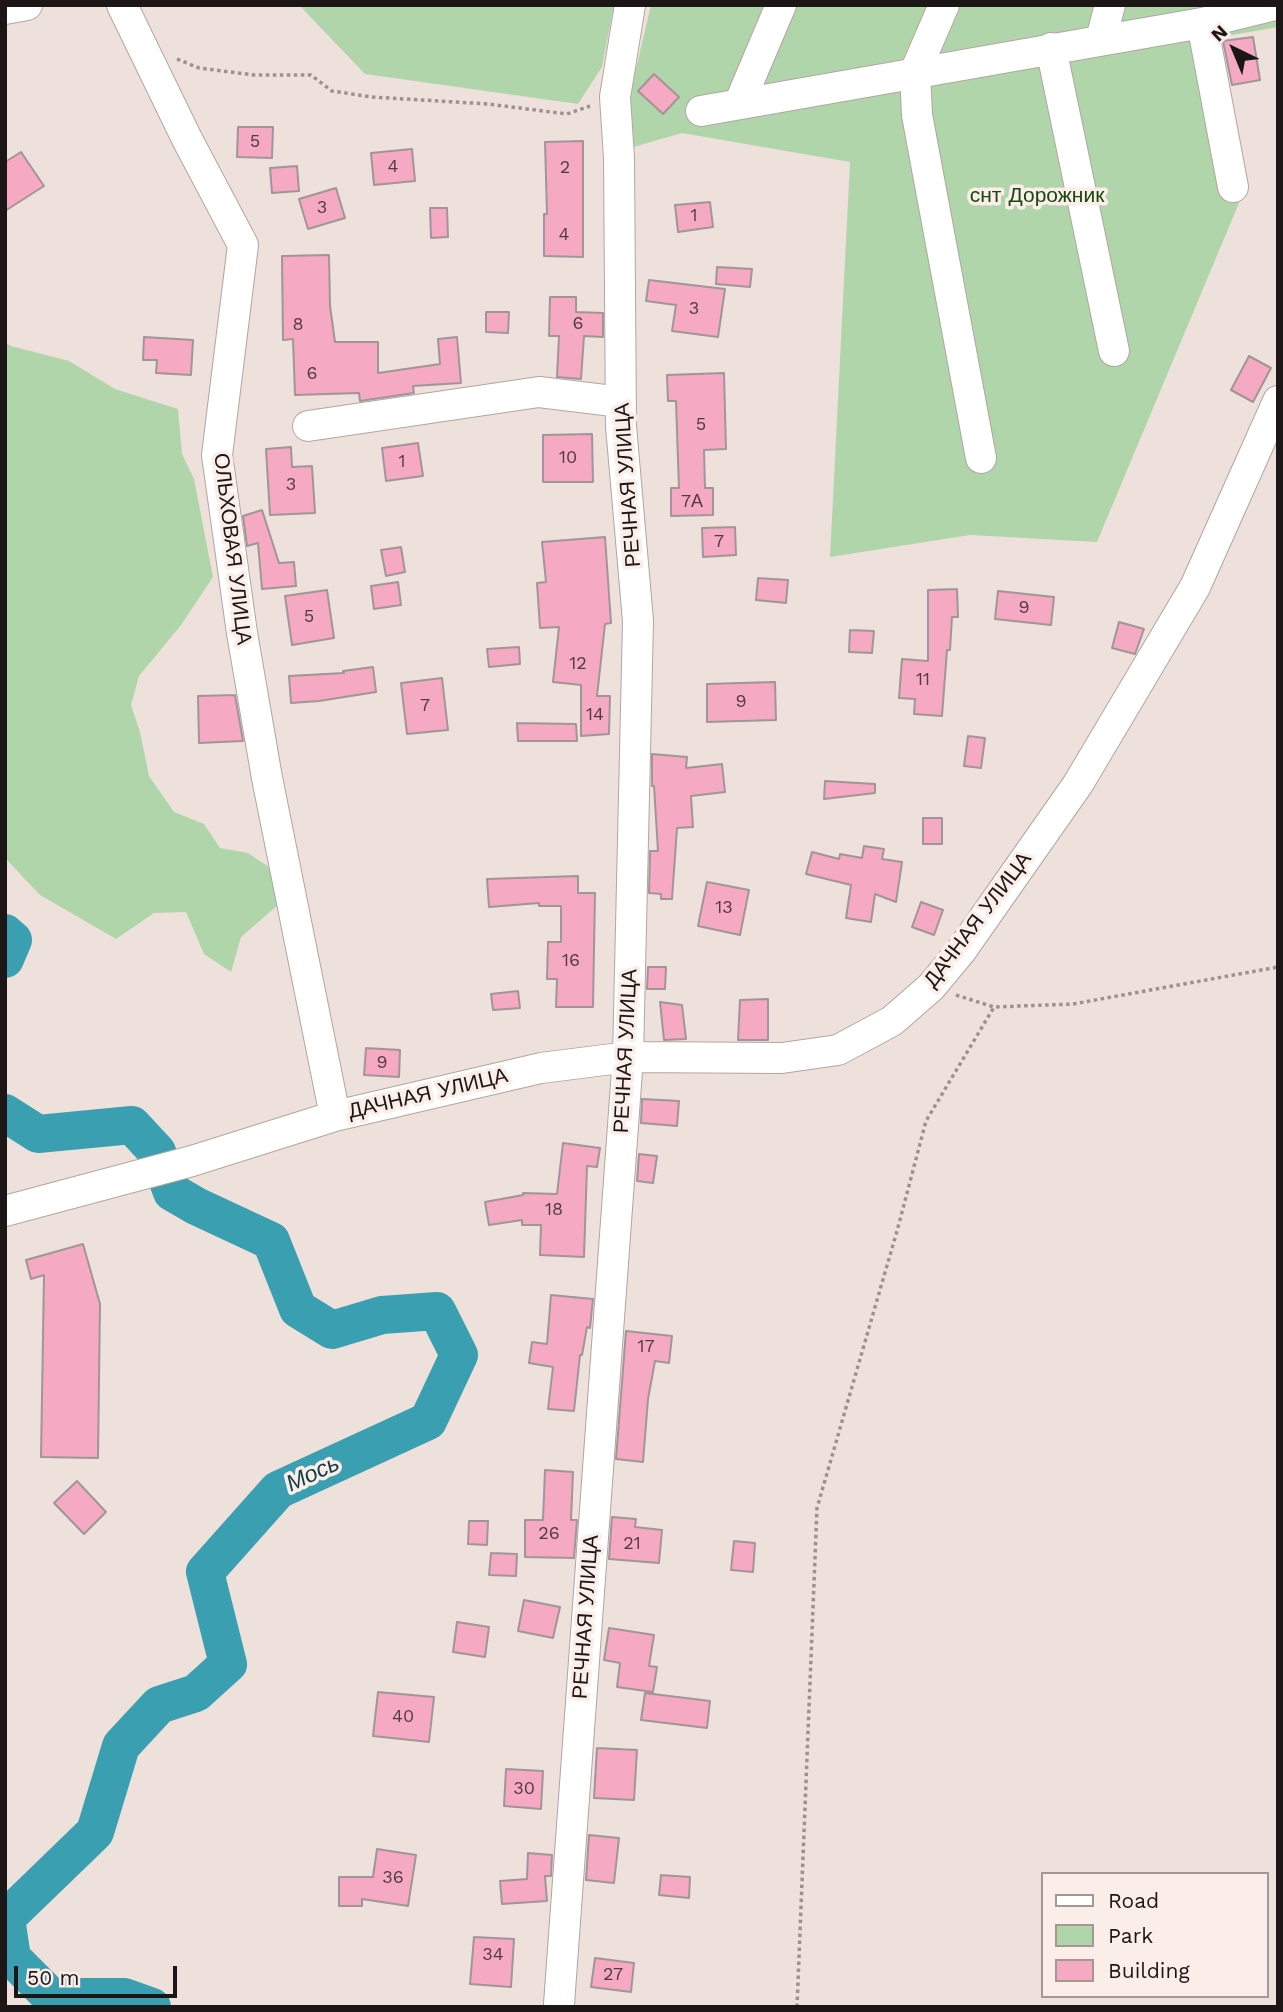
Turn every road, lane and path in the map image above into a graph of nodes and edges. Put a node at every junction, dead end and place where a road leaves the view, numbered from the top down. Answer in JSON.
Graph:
{"nodes":[{"id":1,"x":27,"y":5,"type":"edge"},
{"id":2,"x":122,"y":5,"type":"edge"},
{"id":3,"x":630,"y":5,"type":"edge"},
{"id":4,"x":781,"y":5,"type":"edge"},
{"id":5,"x":944,"y":5,"type":"edge"},
{"id":6,"x":1110,"y":5,"type":"edge"},
{"id":7,"x":1273,"y":5,"type":"edge"},
{"id":8,"x":5,"y":9,"type":"edge"},
{"id":9,"x":1202,"y":23,"type":"junction"},
{"id":10,"x":137,"y":36,"type":"junction"},
{"id":11,"x":1101,"y":39,"type":"junction"},
{"id":12,"x":1051,"y":48,"type":"junction"},
{"id":13,"x":915,"y":72,"type":"junction"},
{"id":14,"x":615,"y":96,"type":"junction"},
{"id":15,"x":739,"y":104,"type":"junction"},
{"id":16,"x":701,"y":111,"type":"dead end"},
{"id":17,"x":1233,"y":187,"type":"dead end"},
{"id":18,"x":1114,"y":351,"type":"dead end"},
{"id":19,"x":1278,"y":401,"type":"edge"},
{"id":20,"x":621,"y":402,"type":"junction"},
{"id":21,"x":307,"y":425,"type":"dead end"},
{"id":22,"x":981,"y":458,"type":"dead end"},
{"id":23,"x":1278,"y":967,"type":"edge"},
{"id":24,"x":931,"y":987,"type":"junction"},
{"id":25,"x":994,"y":1007,"type":"junction"},
{"id":26,"x":628,"y":1057,"type":"junction"},
{"id":27,"x":335,"y":1116,"type":"junction"},
{"id":28,"x":5,"y":1211,"type":"edge"},
{"id":29,"x":559,"y":2004,"type":"dead end"},
{"id":30,"x":797,"y":2007,"type":"edge"}],
"edges":[{"from":1,"to":8,"type":"street"},
{"from":2,"to":10,"type":"street","name":"ОЛЬХОВАЯ УЛИЦА"},
{"from":3,"to":14,"type":"street","name":"РЕЧНАЯ УЛИЦА"},
{"from":4,"to":15,"type":"street"},
{"from":5,"to":13,"type":"street"},
{"from":6,"to":11,"type":"street"},
{"from":7,"to":9,"type":"street"},
{"from":9,"to":11,"type":"street"},
{"from":9,"to":17,"type":"street"},
{"from":10,"to":14,"type":"path"},
{"from":10,"to":27,"type":"street","name":"ОЛЬХОВАЯ УЛИЦА"},
{"from":11,"to":12,"type":"street"},
{"from":12,"to":13,"type":"street"},
{"from":12,"to":18,"type":"street"},
{"from":13,"to":15,"type":"street"},
{"from":13,"to":22,"type":"street"},
{"from":14,"to":20,"type":"street","name":"РЕЧНАЯ УЛИЦА"},
{"from":15,"to":16,"type":"street"},
{"from":19,"to":24,"type":"street","name":"ДАЧНАЯ УЛИЦА"},
{"from":20,"to":21,"type":"street"},
{"from":20,"to":26,"type":"street","name":"РЕЧНАЯ УЛИЦА"},
{"from":23,"to":25,"type":"path"},
{"from":24,"to":25,"type":"path"},
{"from":24,"to":26,"type":"street","name":"ДАЧНАЯ УЛИЦА"},
{"from":25,"to":30,"type":"path"},
{"from":26,"to":27,"type":"street","name":"ДАЧНАЯ УЛИЦА"},
{"from":26,"to":29,"type":"street","name":"РЕЧНАЯ УЛИЦА"},
{"from":27,"to":28,"type":"street","name":"ДАЧНАЯ УЛИЦА"}]}
